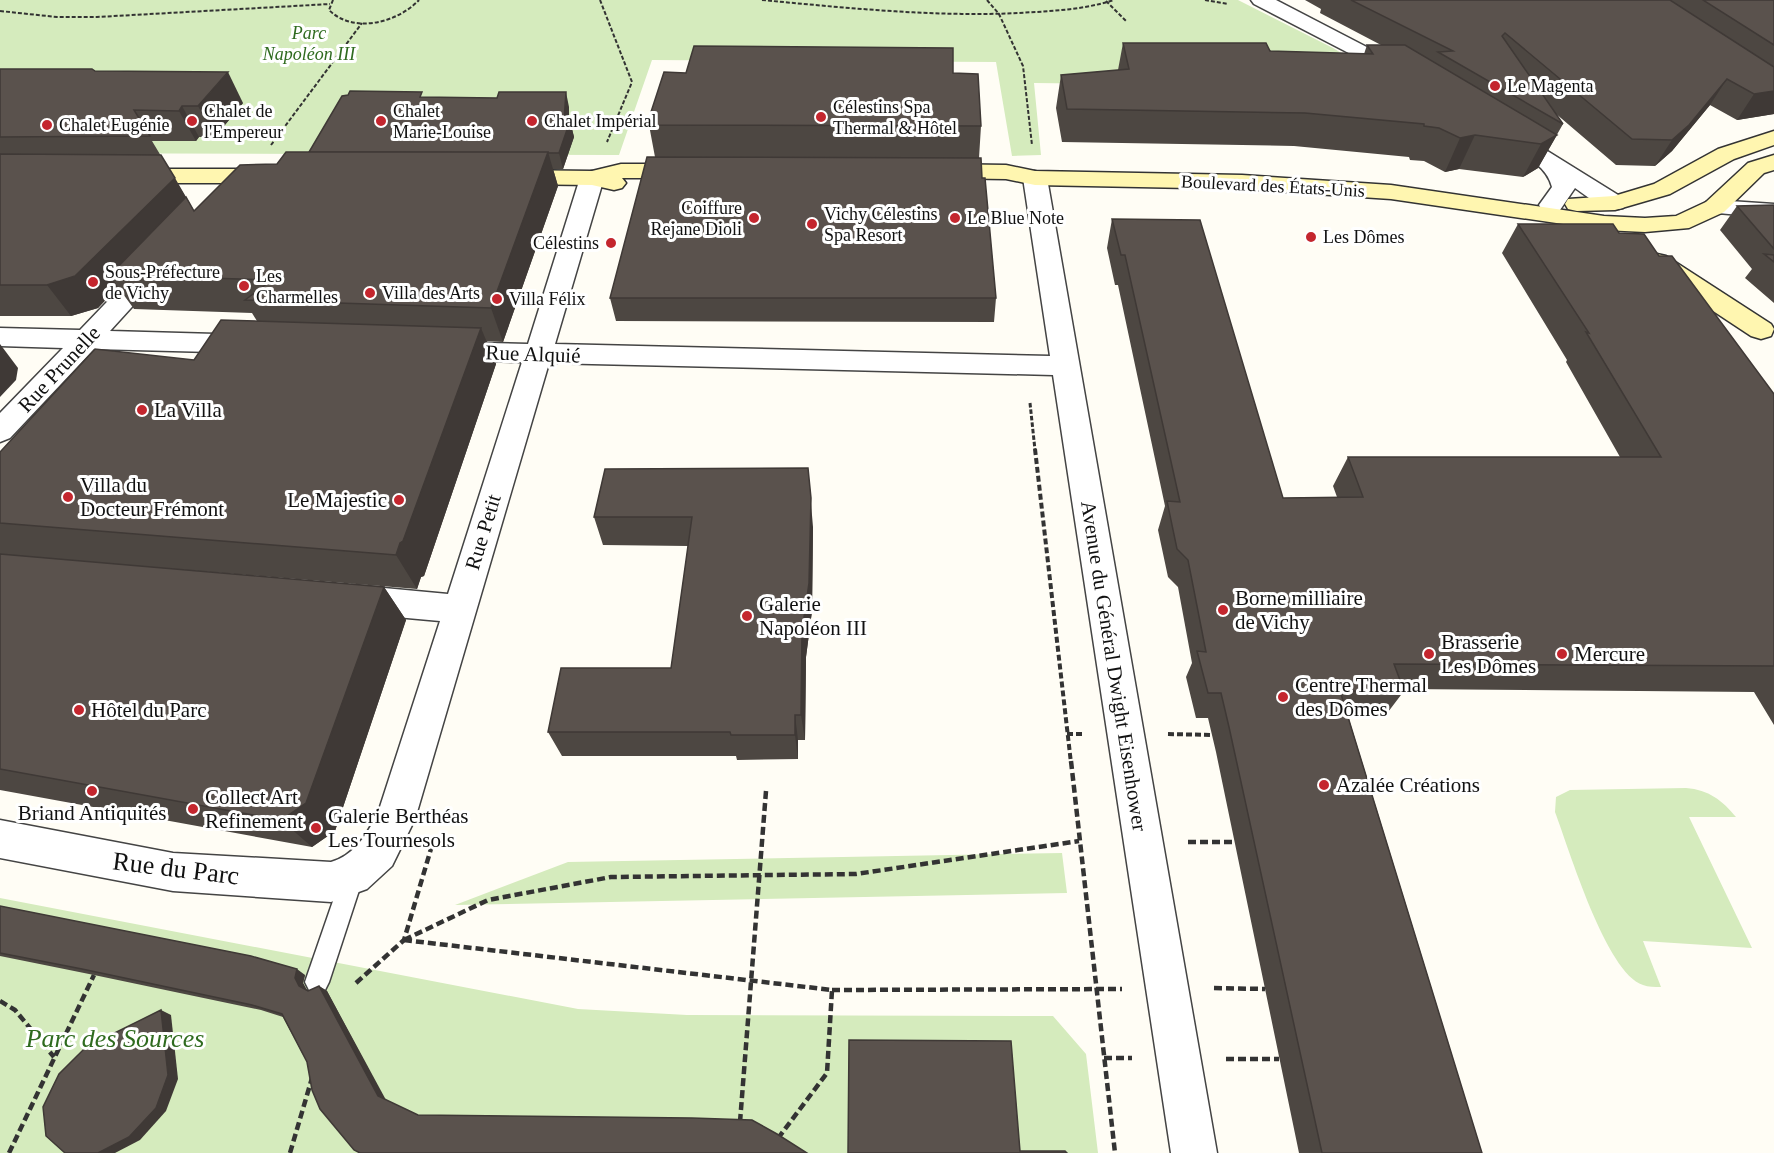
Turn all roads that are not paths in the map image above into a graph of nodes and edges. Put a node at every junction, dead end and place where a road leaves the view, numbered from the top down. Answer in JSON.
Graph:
{"nodes":[{"id":1,"x":1261,"y":0,"type":"edge"},
{"id":2,"x":1419,"y":82,"type":"edge"},
{"id":3,"x":1489,"y":125,"type":"edge"},
{"id":4,"x":1774,"y":138,"type":"edge"},
{"id":5,"x":1550,"y":162,"type":"junction"},
{"id":6,"x":1774,"y":162,"type":"edge"},
{"id":7,"x":104,"y":176,"type":"edge"},
{"id":8,"x":241,"y":176,"type":"junction"},
{"id":9,"x":297,"y":176,"type":"edge"},
{"id":10,"x":492,"y":177,"type":"edge"},
{"id":11,"x":592,"y":177,"type":"junction"},
{"id":12,"x":710,"y":178,"type":"edge"},
{"id":13,"x":916,"y":178,"type":"edge"},
{"id":14,"x":1035,"y":178,"type":"junction"},
{"id":15,"x":215,"y":204,"type":"edge"},
{"id":16,"x":1551,"y":205,"type":"junction"},
{"id":17,"x":1715,"y":207,"type":"junction"},
{"id":18,"x":1509,"y":208,"type":"junction"},
{"id":19,"x":1774,"y":211,"type":"edge"},
{"id":20,"x":1634,"y":235,"type":"junction"},
{"id":21,"x":174,"y":247,"type":"edge"},
{"id":22,"x":1767,"y":336,"type":"edge"},
{"id":23,"x":0,"y":337,"type":"edge"},
{"id":24,"x":88,"y":338,"type":"junction"},
{"id":25,"x":278,"y":345,"type":"edge"},
{"id":26,"x":418,"y":350,"type":"edge"},
{"id":27,"x":538,"y":354,"type":"junction"},
{"id":28,"x":1065,"y":366,"type":"junction"},
{"id":29,"x":0,"y":431,"type":"edge"},
{"id":30,"x":321,"y":597,"type":"edge"},
{"id":31,"x":460,"y":609,"type":"junction"},
{"id":32,"x":0,"y":839,"type":"edge"},
{"id":33,"x":353,"y":874,"type":"junction"},
{"id":34,"x":317,"y":982,"type":"dead end"},
{"id":35,"x":1194,"y":1153,"type":"edge"}],
"edges":[{"from":1,"to":2,"type":"street"},
{"from":3,"to":5,"type":"street"},
{"from":4,"to":20,"type":"main road"},
{"from":5,"to":16,"type":"street"},
{"from":5,"to":20,"type":"street"},
{"from":6,"to":17,"type":"main road"},
{"from":7,"to":8,"type":"main road"},
{"from":8,"to":9,"type":"main road"},
{"from":8,"to":15,"type":"street"},
{"from":10,"to":11,"type":"main road"},
{"from":11,"to":12,"type":"main road"},
{"from":11,"to":27,"type":"street","name":"Rue Petit"},
{"from":13,"to":14,"type":"main road","name":"Boulevard des États-Unis"},
{"from":14,"to":18,"type":"main road","name":"Boulevard des États-Unis"},
{"from":14,"to":28,"type":"street","name":"Avenue du Général Dwight Eisenhower"},
{"from":16,"to":18,"type":"main road","name":"Boulevard des États-Unis"},
{"from":16,"to":20,"type":"main road","name":"Boulevard des États-Unis"},
{"from":17,"to":19,"type":"street"},
{"from":17,"to":20,"type":"main road"},
{"from":18,"to":20,"type":"main road","name":"Boulevard des États-Unis"},
{"from":20,"to":22,"type":"main road","name":"Boulevard des États-Unis"},
{"from":21,"to":24,"type":"street","name":"Rue Prunelle"},
{"from":23,"to":24,"type":"street"},
{"from":24,"to":25,"type":"street"},
{"from":24,"to":29,"type":"street","name":"Rue Prunelle"},
{"from":26,"to":27,"type":"street","name":"Rue Alquié"},
{"from":27,"to":28,"type":"street","name":"Rue Alquié"},
{"from":27,"to":31,"type":"street","name":"Rue Petit"},
{"from":28,"to":35,"type":"street","name":"Avenue du Général Dwight Eisenhower"},
{"from":30,"to":31,"type":"street"},
{"from":31,"to":33,"type":"street","name":"Rue Petit"},
{"from":32,"to":33,"type":"street","name":"Rue du Parc"},
{"from":33,"to":34,"type":"lane"}]}
